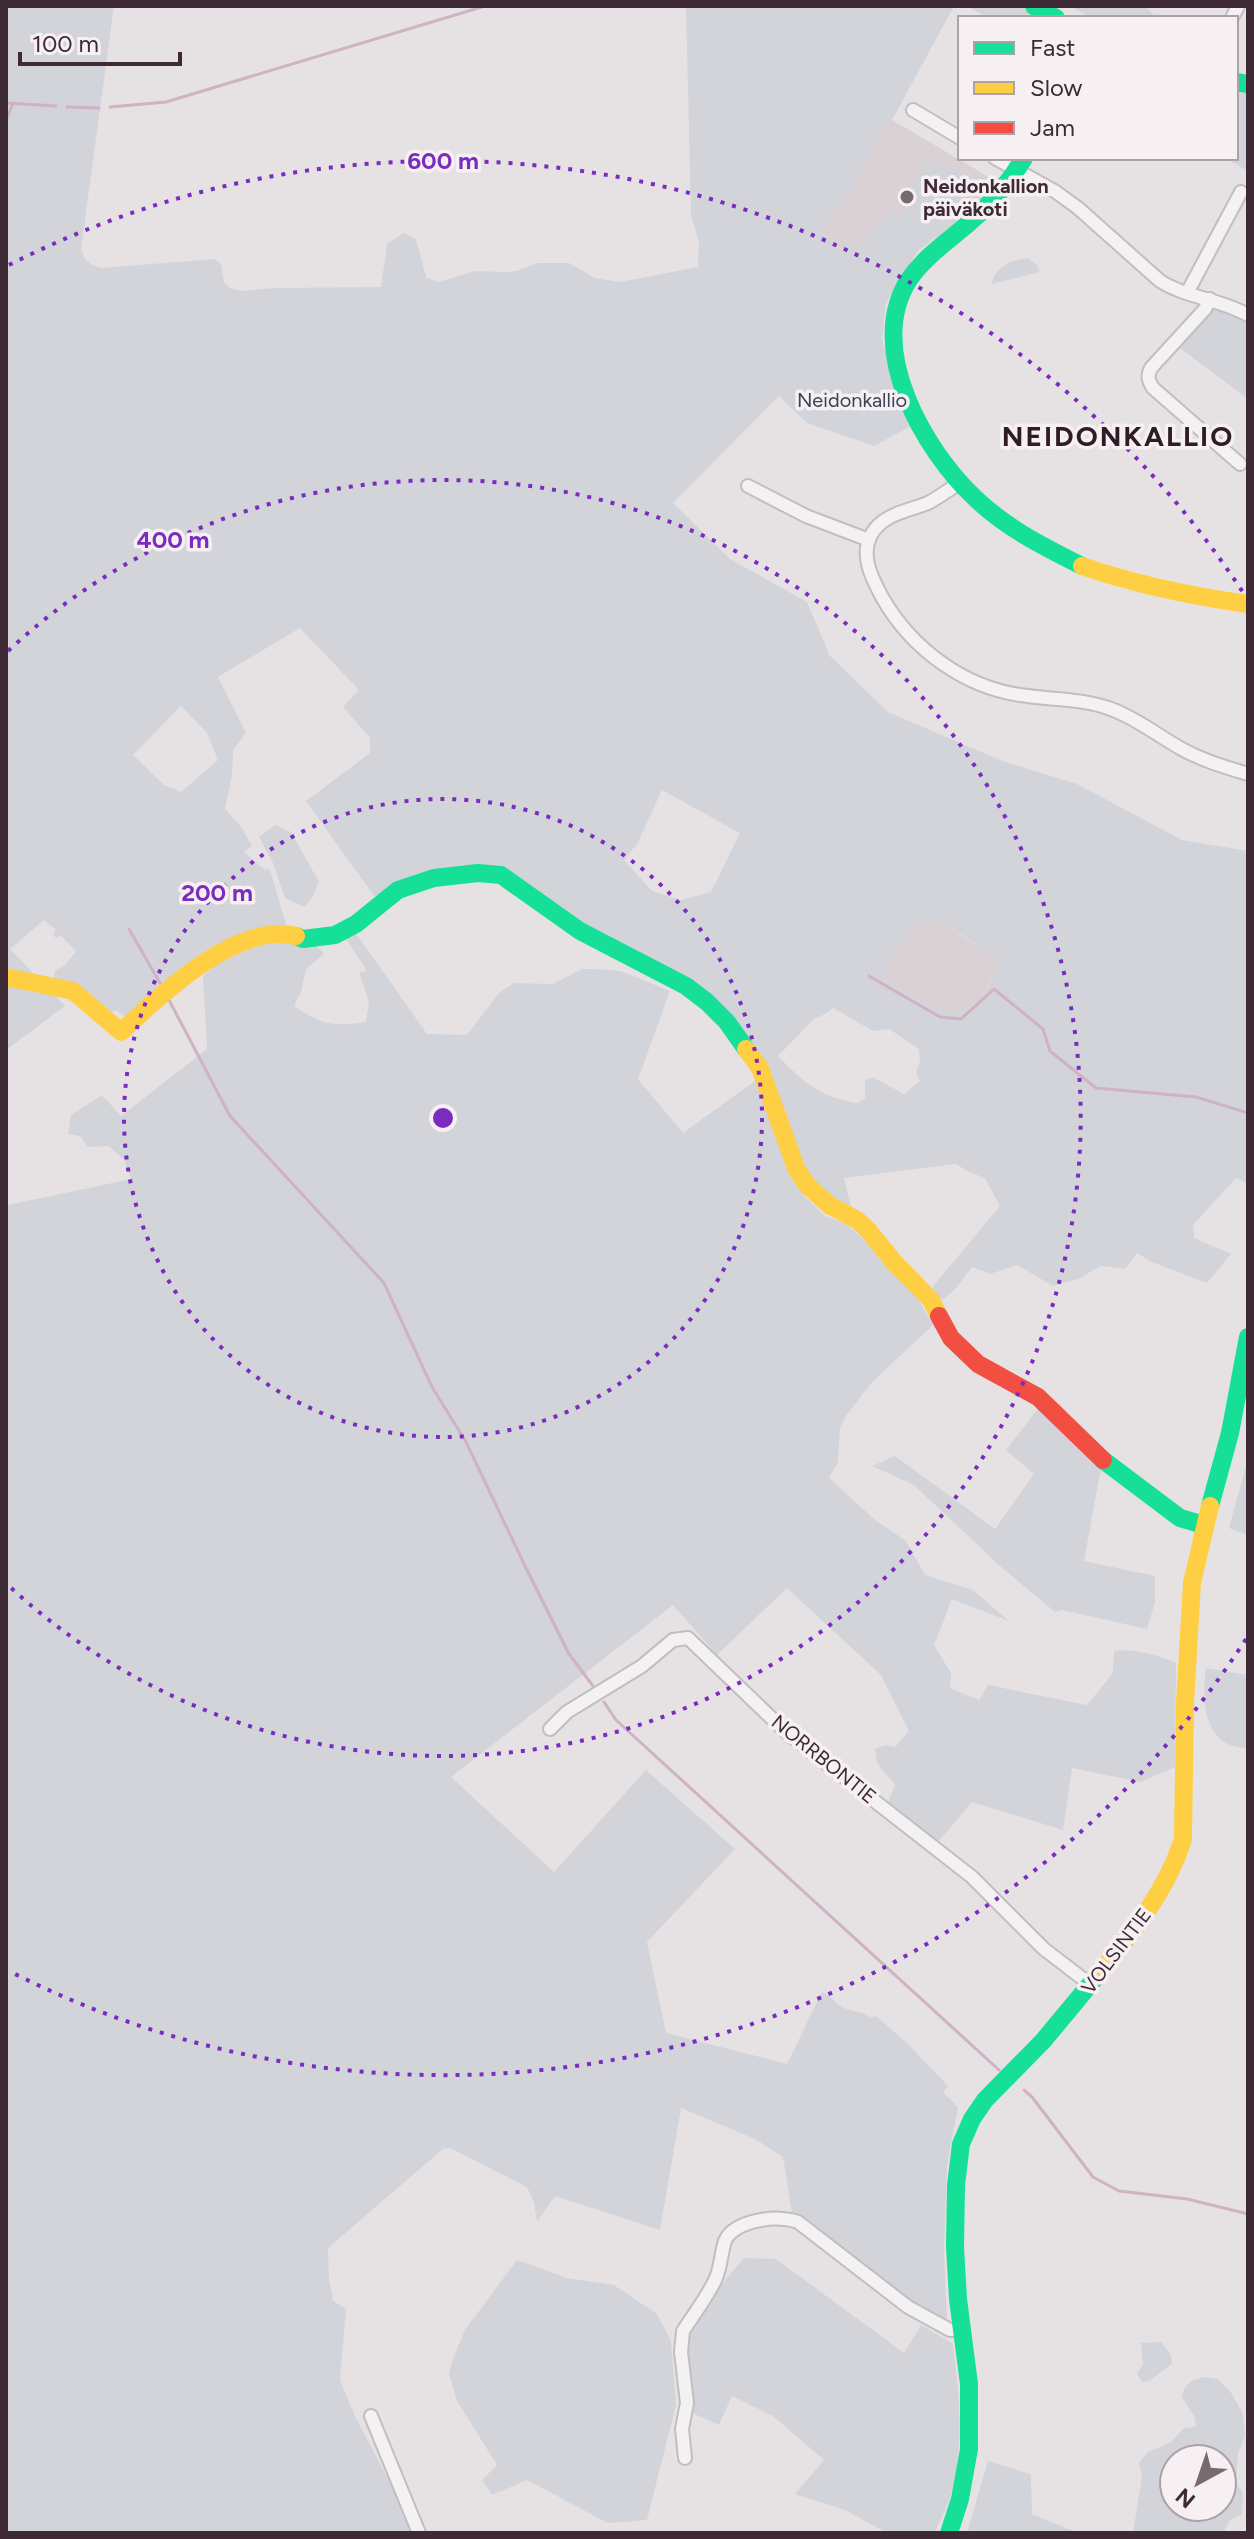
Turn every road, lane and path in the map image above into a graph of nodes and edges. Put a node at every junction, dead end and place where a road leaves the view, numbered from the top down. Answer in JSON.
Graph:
{"nodes":[{"id":1,"x":1034,"y":6,"type":"edge"},
{"id":2,"x":1052,"y":16,"type":"edge"},
{"id":3,"x":913,"y":110,"type":"dead end"},
{"id":4,"x":958,"y":137,"type":"edge"},
{"id":5,"x":1020,"y":164,"type":"edge"},
{"id":6,"x":1241,"y":192,"type":"dead end"},
{"id":7,"x":1187,"y":293,"type":"junction"},
{"id":8,"x":1210,"y":299,"type":"junction"},
{"id":9,"x":1248,"y":315,"type":"edge"},
{"id":10,"x":1240,"y":464,"type":"dead end"},
{"id":11,"x":959,"y":483,"type":"junction"},
{"id":12,"x":748,"y":486,"type":"dead end"},
{"id":13,"x":869,"y":540,"type":"junction"},
{"id":14,"x":1248,"y":604,"type":"edge"},
{"id":15,"x":1248,"y":774,"type":"edge"},
{"id":16,"x":6,"y":977,"type":"edge"},
{"id":17,"x":1248,"y":1337,"type":"edge"},
{"id":18,"x":1204,"y":1525,"type":"junction"},
{"id":19,"x":550,"y":1729,"type":"dead end"},
{"id":20,"x":1091,"y":1985,"type":"junction"},
{"id":21,"x":961,"y":2330,"type":"junction"},
{"id":22,"x":371,"y":2416,"type":"dead end"},
{"id":23,"x":685,"y":2458,"type":"dead end"},
{"id":24,"x":419,"y":2533,"type":"edge"},
{"id":25,"x":949,"y":2533,"type":"edge"}],
"edges":[{"from":1,"to":2,"type":"street"},
{"from":3,"to":4,"type":"street"},
{"from":5,"to":7,"type":"street"},
{"from":5,"to":11,"type":"street"},
{"from":6,"to":7,"type":"street"},
{"from":7,"to":8,"type":"street"},
{"from":8,"to":9,"type":"street"},
{"from":8,"to":10,"type":"street"},
{"from":11,"to":13,"type":"street"},
{"from":11,"to":14,"type":"street"},
{"from":12,"to":13,"type":"street"},
{"from":13,"to":15,"type":"street"},
{"from":16,"to":18,"type":"street"},
{"from":17,"to":18,"type":"street","name":"VOLSINTIE"},
{"from":18,"to":20,"type":"street","name":"VOLSINTIE"},
{"from":19,"to":20,"type":"street","name":"NORRBONTIE"},
{"from":20,"to":21,"type":"street","name":"VOLSINTIE"},
{"from":21,"to":23,"type":"street"},
{"from":21,"to":25,"type":"street","name":"VOLSINTIE"},
{"from":22,"to":24,"type":"street"}]}
